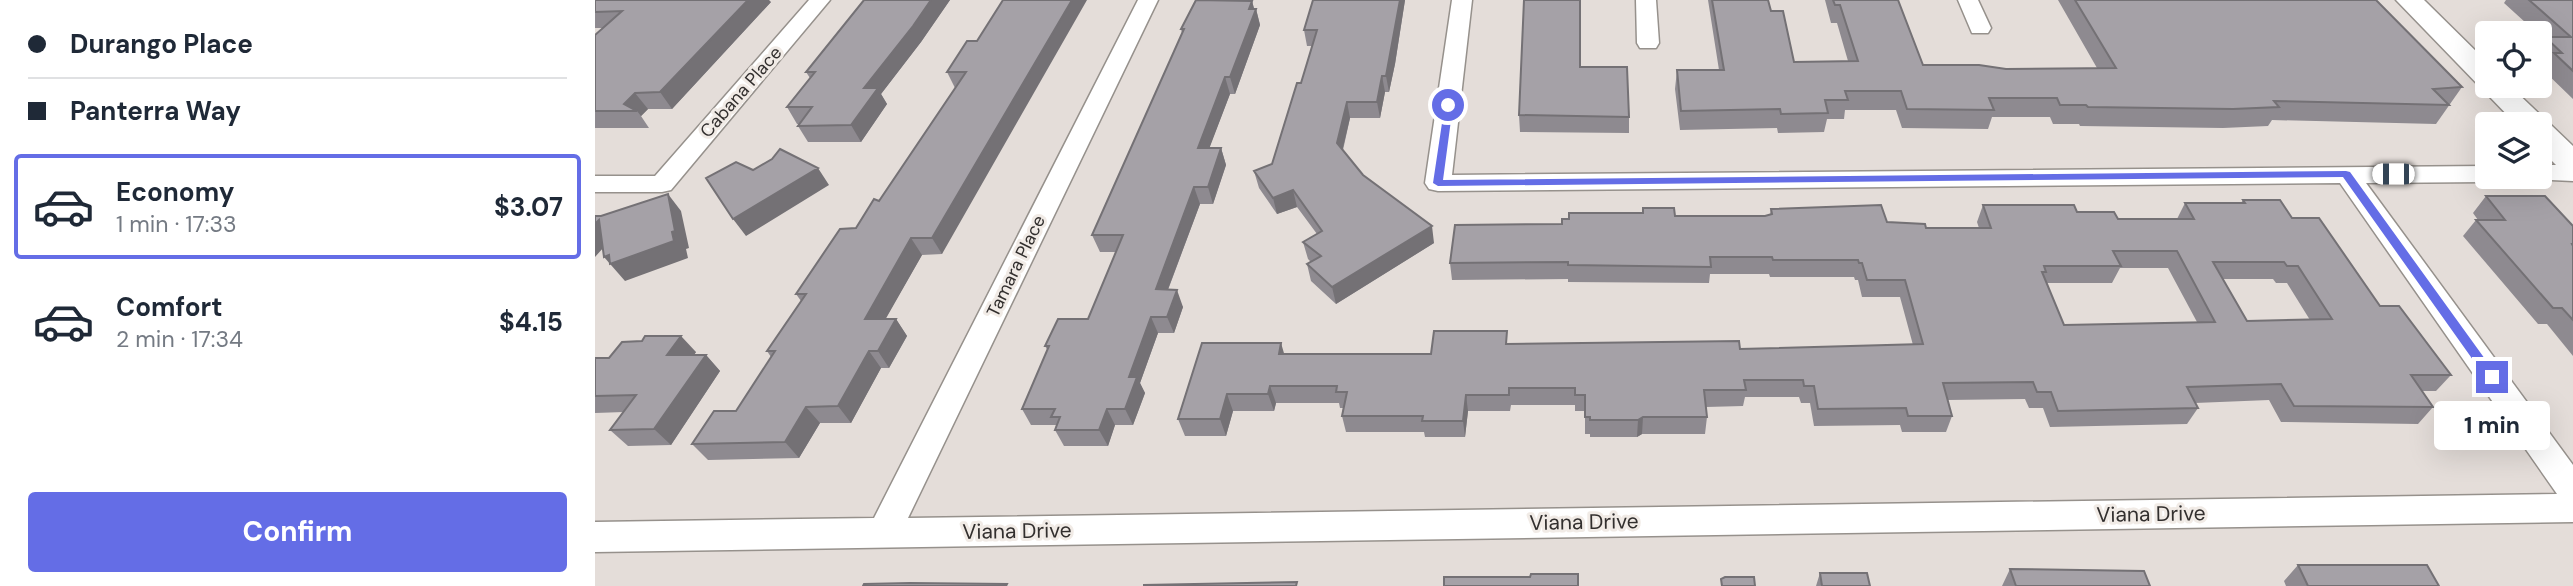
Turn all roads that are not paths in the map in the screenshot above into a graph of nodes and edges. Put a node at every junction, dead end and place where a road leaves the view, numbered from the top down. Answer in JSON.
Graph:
{"nodes":[{"id":1,"x":820,"y":0,"type":"edge"},
{"id":2,"x":1148,"y":0,"type":"edge"},
{"id":3,"x":1462,"y":0,"type":"edge"},
{"id":4,"x":1646,"y":0,"type":"edge"},
{"id":5,"x":1968,"y":0,"type":"edge"},
{"id":6,"x":2409,"y":0,"type":"edge"},
{"id":7,"x":1980,"y":28,"type":"dead end"},
{"id":8,"x":1649,"y":43,"type":"dead end"},
{"id":9,"x":2475,"y":66,"type":"edge"},
{"id":10,"x":2506,"y":98,"type":"edge"},
{"id":11,"x":2521,"y":112,"type":"edge"},
{"id":12,"x":2552,"y":143,"type":"edge"},
{"id":13,"x":2573,"y":164,"type":"edge"},
{"id":14,"x":2552,"y":173,"type":"edge"},
{"id":15,"x":2573,"y":173,"type":"edge"},
{"id":16,"x":2346,"y":174,"type":"junction"},
{"id":17,"x":2475,"y":174,"type":"edge"},
{"id":18,"x":595,"y":184,"type":"edge"},
{"id":19,"x":2573,"y":491,"type":"edge"},
{"id":20,"x":2573,"y":508,"type":"edge"},
{"id":21,"x":884,"y":532,"type":"junction"},
{"id":22,"x":595,"y":537,"type":"edge"}],
"edges":[{"from":1,"to":18,"type":"street","name":"Cabana Place"},
{"from":2,"to":21,"type":"street","name":"Tamara Place"},
{"from":3,"to":16,"type":"street"},
{"from":4,"to":8,"type":"street"},
{"from":5,"to":7,"type":"street"},
{"from":6,"to":9,"type":"street"},
{"from":10,"to":11,"type":"street"},
{"from":12,"to":13,"type":"street"},
{"from":14,"to":15,"type":"street"},
{"from":16,"to":17,"type":"street"},
{"from":16,"to":19,"type":"street"},
{"from":20,"to":21,"type":"street","name":"Viana Drive"},
{"from":21,"to":22,"type":"street","name":"Viana Drive"}]}
